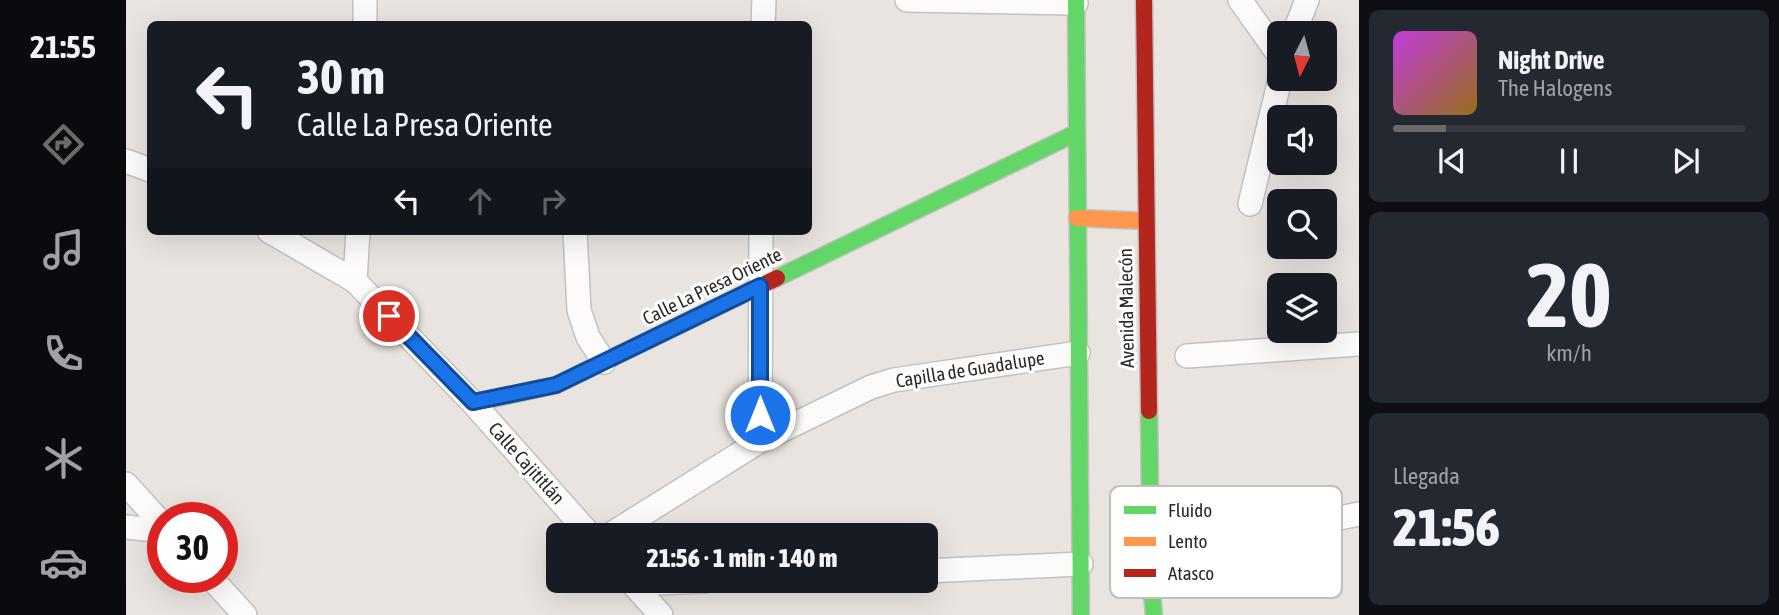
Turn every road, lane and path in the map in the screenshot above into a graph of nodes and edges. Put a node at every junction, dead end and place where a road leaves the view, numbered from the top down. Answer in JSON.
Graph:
{"nodes":[{"id":1,"x":365,"y":0,"type":"edge"},
{"id":2,"x":764,"y":0,"type":"edge"},
{"id":3,"x":906,"y":0,"type":"edge"},
{"id":4,"x":1144,"y":0,"type":"edge"},
{"id":5,"x":1240,"y":0,"type":"edge"},
{"id":6,"x":1307,"y":0,"type":"edge"},
{"id":7,"x":1076,"y":1,"type":"edge"},
{"id":8,"x":365,"y":21,"type":"edge"},
{"id":9,"x":763,"y":21,"type":"edge"},
{"id":10,"x":1299,"y":21,"type":"edge"},
{"id":11,"x":1267,"y":38,"type":"edge"},
{"id":12,"x":1277,"y":91,"type":"edge"},
{"id":13,"x":1076,"y":133,"type":"junction"},
{"id":14,"x":126,"y":161,"type":"edge"},
{"id":15,"x":147,"y":169,"type":"edge"},
{"id":16,"x":1250,"y":204,"type":"dead end"},
{"id":17,"x":1077,"y":218,"type":"junction"},
{"id":18,"x":1146,"y":221,"type":"junction"},
{"id":19,"x":276,"y":235,"type":"edge"},
{"id":20,"x":358,"y":235,"type":"edge"},
{"id":21,"x":575,"y":235,"type":"edge"},
{"id":22,"x":761,"y":235,"type":"edge"},
{"id":23,"x":355,"y":281,"type":"junction"},
{"id":24,"x":760,"y":286,"type":"junction"},
{"id":25,"x":1359,"y":344,"type":"edge"},
{"id":26,"x":1078,"y":353,"type":"junction"},
{"id":27,"x":1187,"y":356,"type":"dead end"},
{"id":28,"x":604,"y":362,"type":"junction"},
{"id":29,"x":473,"y":402,"type":"junction"},
{"id":30,"x":760,"y":441,"type":"junction"},
{"id":31,"x":126,"y":484,"type":"edge"},
{"id":32,"x":1150,"y":486,"type":"edge"},
{"id":33,"x":147,"y":507,"type":"edge"},
{"id":34,"x":580,"y":523,"type":"edge"},
{"id":35,"x":629,"y":523,"type":"edge"},
{"id":36,"x":126,"y":527,"type":"edge"},
{"id":37,"x":147,"y":529,"type":"edge"},
{"id":38,"x":1080,"y":564,"type":"junction"},
{"id":39,"x":938,"y":570,"type":"edge"},
{"id":40,"x":225,"y":593,"type":"edge"},
{"id":41,"x":641,"y":593,"type":"edge"},
{"id":42,"x":245,"y":615,"type":"edge"},
{"id":43,"x":661,"y":615,"type":"edge"},
{"id":44,"x":1081,"y":615,"type":"edge"}],
"edges":[{"from":1,"to":8,"type":"street"},
{"from":2,"to":9,"type":"street"},
{"from":3,"to":7,"type":"street"},
{"from":4,"to":18,"type":"main road","name":"Avenida Malecón"},
{"from":5,"to":11,"type":"street"},
{"from":6,"to":10,"type":"street"},
{"from":7,"to":13,"type":"main road"},
{"from":12,"to":16,"type":"street"},
{"from":13,"to":17,"type":"main road"},
{"from":13,"to":24,"type":"main road","name":"Calle La Presa Oriente"},
{"from":14,"to":15,"type":"street"},
{"from":17,"to":18,"type":"main road"},
{"from":17,"to":26,"type":"main road"},
{"from":18,"to":32,"type":"main road","name":"Avenida Malecón"},
{"from":19,"to":23,"type":"street","name":"Calle Cajititlán"},
{"from":20,"to":23,"type":"street"},
{"from":21,"to":28,"type":"street"},
{"from":22,"to":24,"type":"street"},
{"from":23,"to":29,"type":"street","name":"Calle Cajititlán"},
{"from":24,"to":28,"type":"main road","name":"Calle La Presa Oriente"},
{"from":24,"to":30,"type":"street"},
{"from":25,"to":27,"type":"street"},
{"from":26,"to":30,"type":"street","name":"Capilla de Guadalupe"},
{"from":26,"to":38,"type":"main road"},
{"from":28,"to":29,"type":"main road","name":"Calle La Presa Oriente"},
{"from":29,"to":34,"type":"street","name":"Calle Cajititlán"},
{"from":30,"to":35,"type":"street","name":"Capilla de Guadalupe"},
{"from":31,"to":33,"type":"street"},
{"from":36,"to":37,"type":"street"},
{"from":38,"to":39,"type":"street"},
{"from":38,"to":44,"type":"main road"},
{"from":40,"to":42,"type":"street"},
{"from":41,"to":43,"type":"street"}]}
